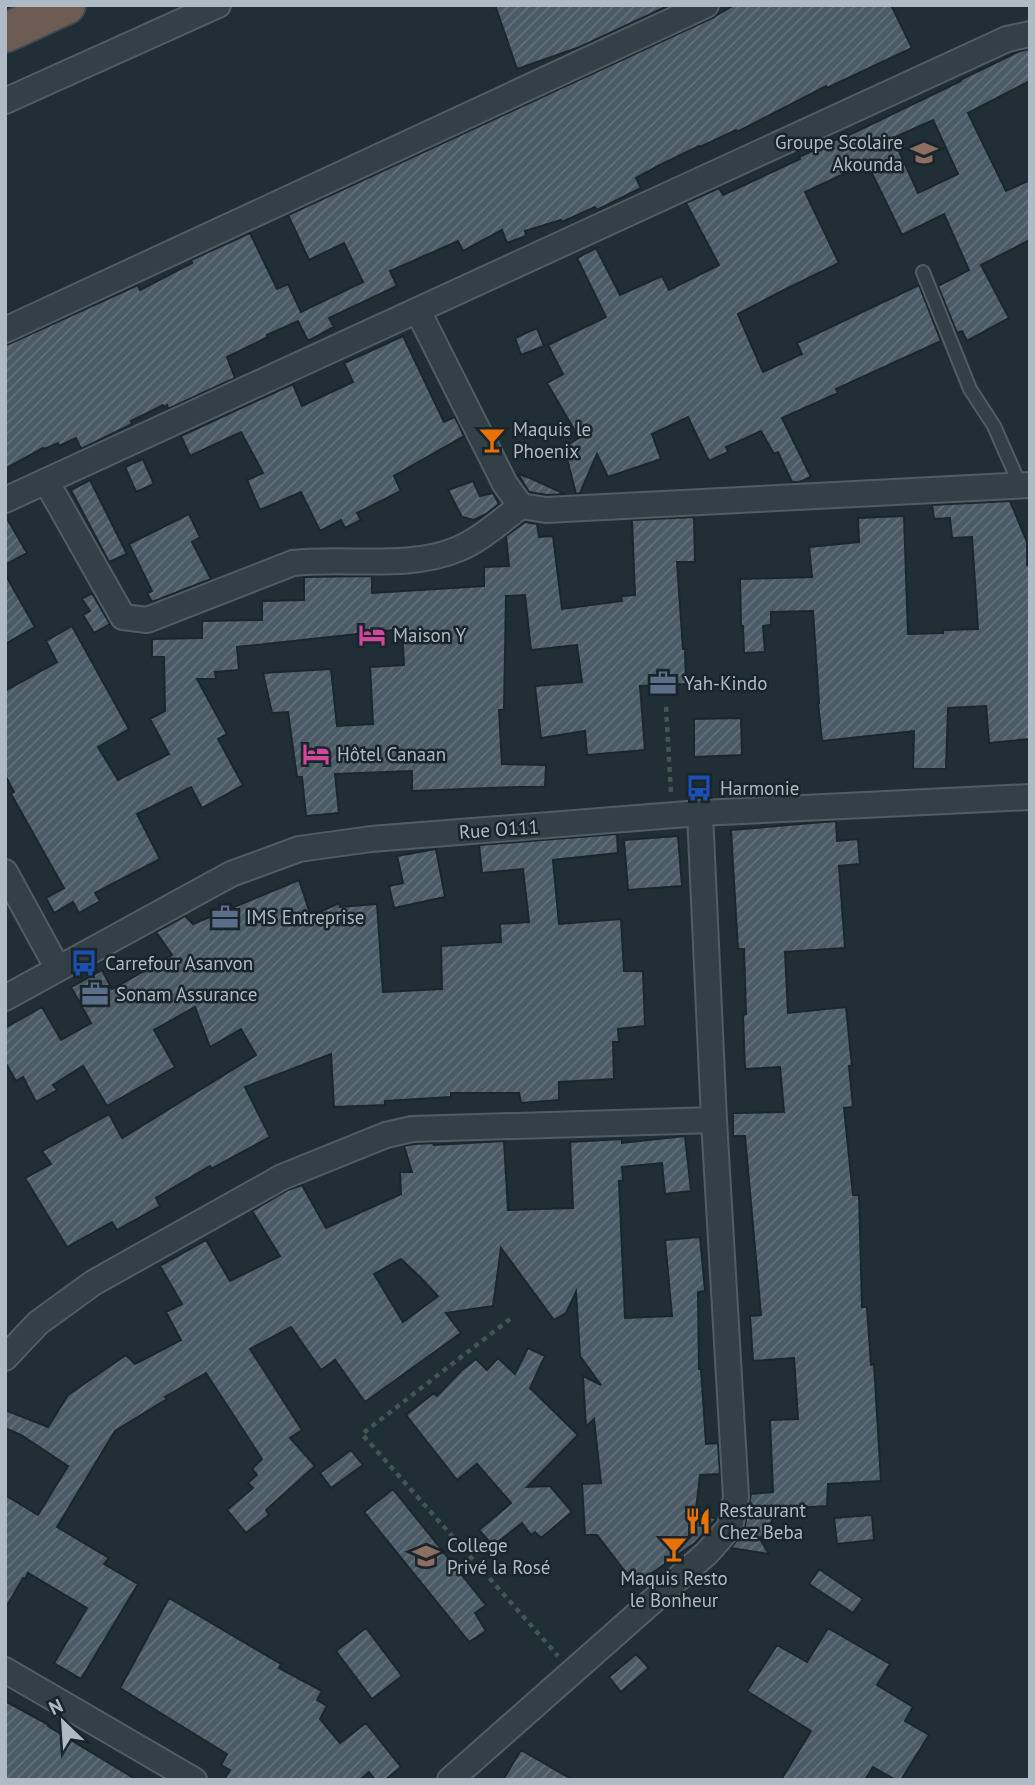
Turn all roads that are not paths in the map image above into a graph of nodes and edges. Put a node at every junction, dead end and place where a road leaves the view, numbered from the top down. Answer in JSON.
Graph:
{"nodes":[{"id":1,"x":66,"y":5,"type":"edge"},
{"id":2,"x":218,"y":5,"type":"edge"},
{"id":3,"x":706,"y":5,"type":"edge"},
{"id":4,"x":5,"y":33,"type":"edge"},
{"id":5,"x":1030,"y":34,"type":"edge"},
{"id":6,"x":5,"y":101,"type":"edge"},
{"id":7,"x":923,"y":272,"type":"dead end"},
{"id":8,"x":418,"y":310,"type":"junction"},
{"id":9,"x":5,"y":330,"type":"edge"},
{"id":10,"x":46,"y":481,"type":"junction"},
{"id":11,"x":1025,"y":485,"type":"edge"},
{"id":12,"x":5,"y":500,"type":"edge"},
{"id":13,"x":521,"y":506,"type":"junction"},
{"id":14,"x":1030,"y":797,"type":"edge"},
{"id":15,"x":700,"y":813,"type":"junction"},
{"id":16,"x":5,"y":872,"type":"edge"},
{"id":17,"x":58,"y":969,"type":"junction"},
{"id":18,"x":5,"y":998,"type":"edge"},
{"id":19,"x":714,"y":1120,"type":"junction"},
{"id":20,"x":5,"y":1358,"type":"edge"},
{"id":21,"x":5,"y":1670,"type":"edge"},
{"id":22,"x":194,"y":1780,"type":"edge"},
{"id":23,"x":450,"y":1780,"type":"edge"}],
"edges":[{"from":1,"to":4,"type":"highway"},
{"from":2,"to":6,"type":"street"},
{"from":3,"to":9,"type":"street"},
{"from":5,"to":8,"type":"street"},
{"from":7,"to":11,"type":"lane"},
{"from":8,"to":10,"type":"street"},
{"from":8,"to":13,"type":"street"},
{"from":10,"to":12,"type":"street"},
{"from":10,"to":13,"type":"street"},
{"from":11,"to":13,"type":"street"},
{"from":14,"to":15,"type":"street","name":"Rue O111"},
{"from":15,"to":17,"type":"street","name":"Rue O111"},
{"from":15,"to":19,"type":"street"},
{"from":16,"to":17,"type":"street"},
{"from":17,"to":18,"type":"street","name":"Rue O111"},
{"from":19,"to":20,"type":"street"},
{"from":19,"to":23,"type":"street"},
{"from":21,"to":22,"type":"street"}]}
